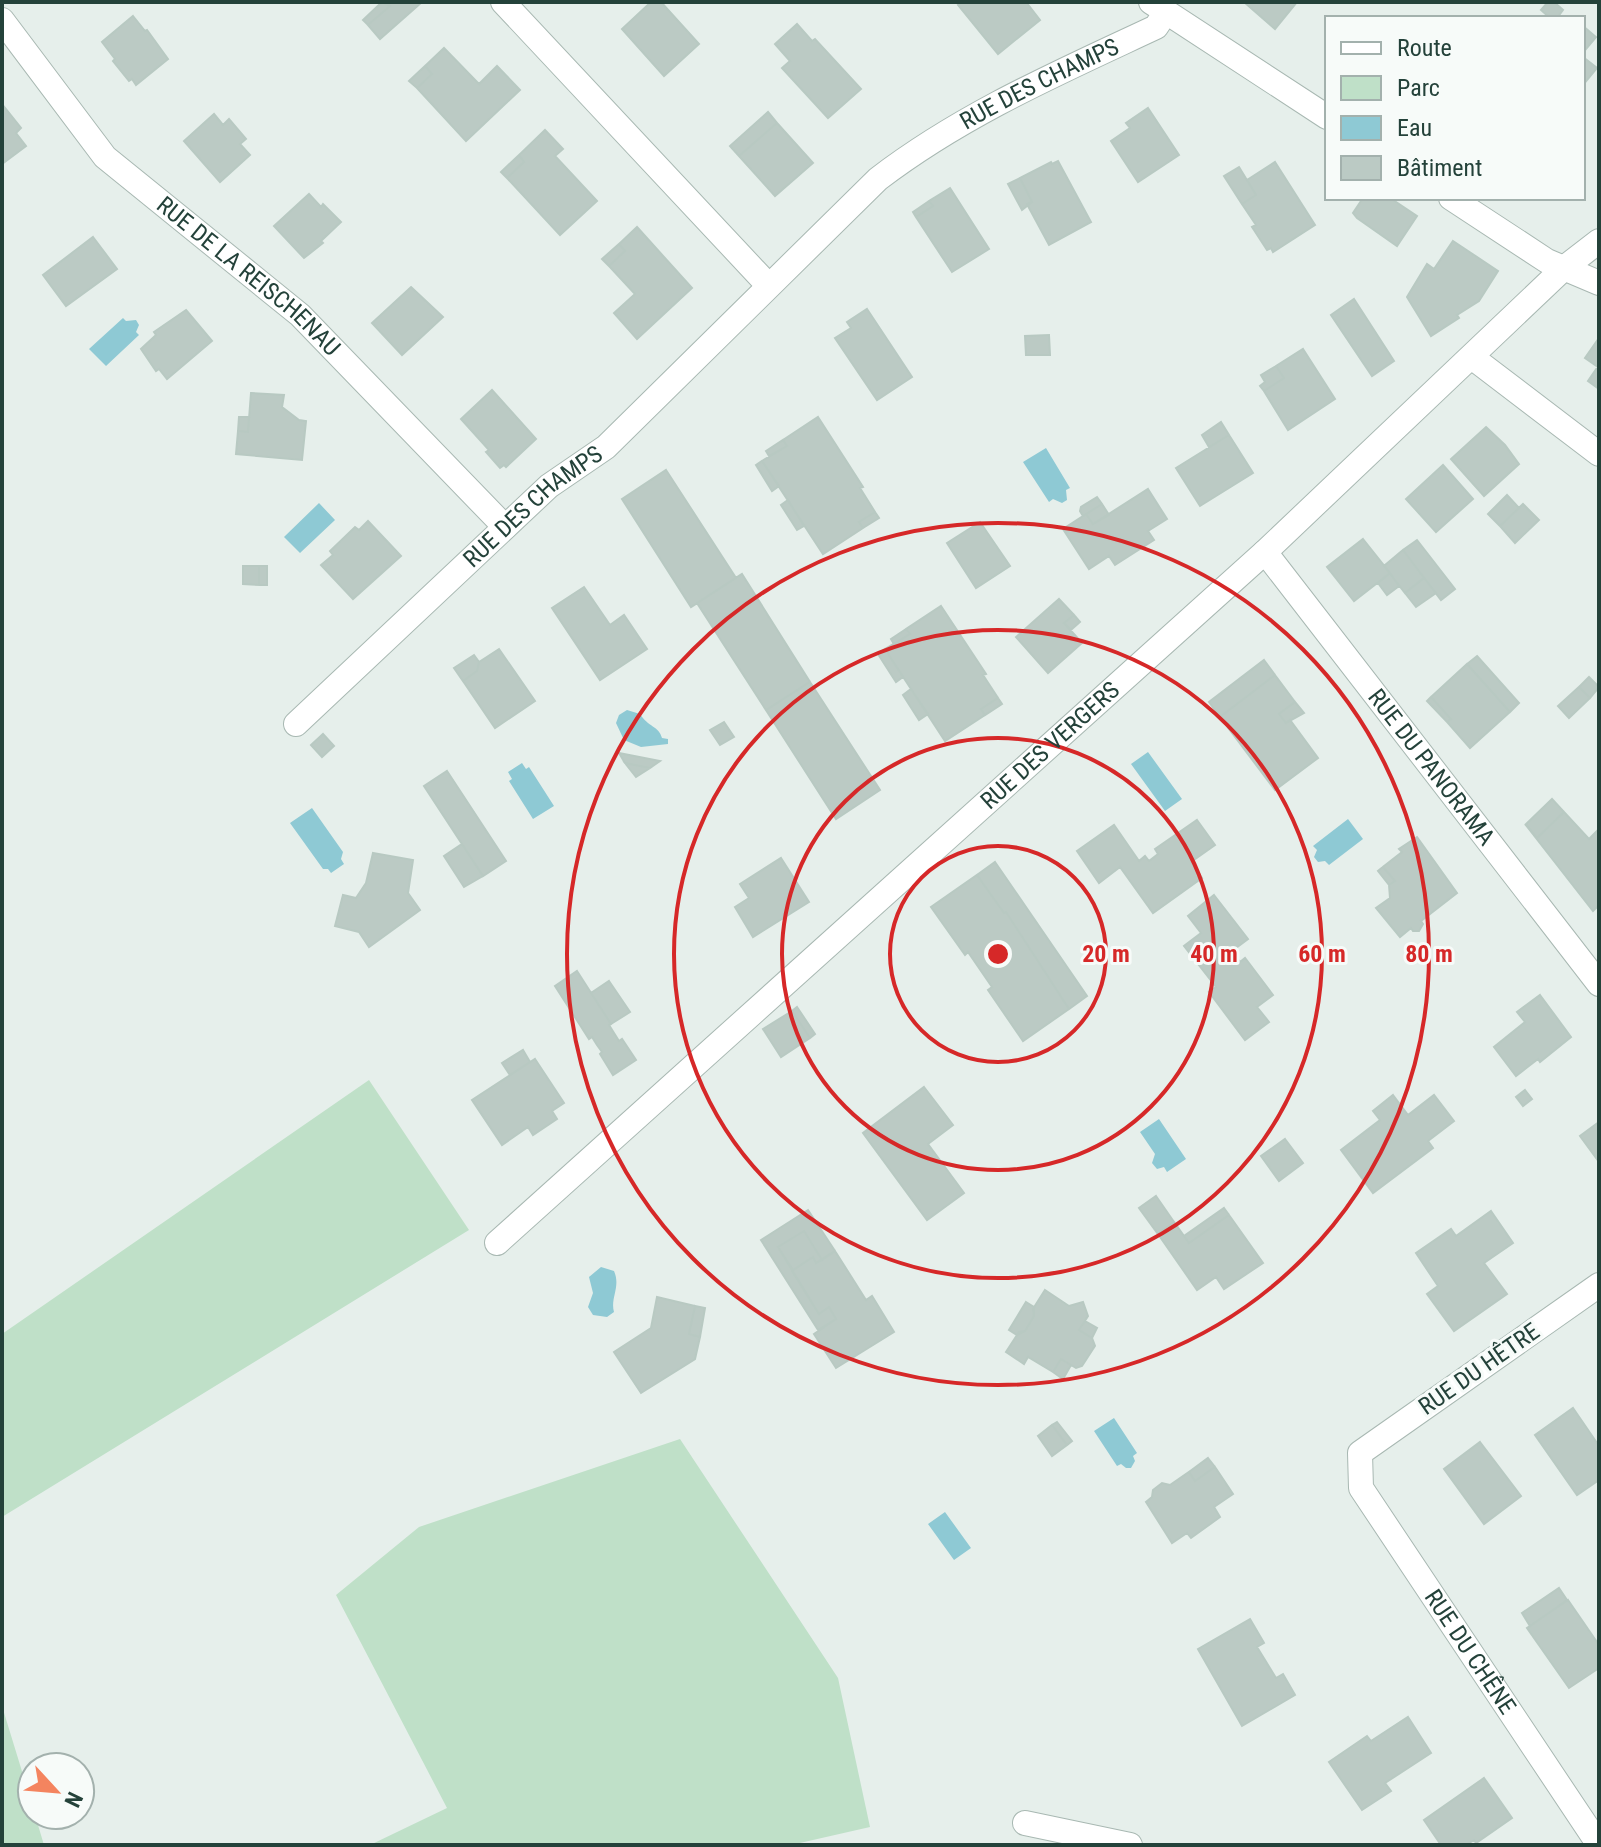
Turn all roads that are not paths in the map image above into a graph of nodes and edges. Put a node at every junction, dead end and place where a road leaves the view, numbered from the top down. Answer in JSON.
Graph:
{"nodes":[{"id":1,"x":503,"y":2,"type":"edge"},
{"id":2,"x":1159,"y":7,"type":"edge"},
{"id":3,"x":2,"y":20,"type":"edge"},
{"id":4,"x":1325,"y":116,"type":"edge"},
{"id":5,"x":1454,"y":200,"type":"edge"},
{"id":6,"x":1599,"y":241,"type":"edge"},
{"id":7,"x":1564,"y":268,"type":"junction"},
{"id":8,"x":1599,"y":283,"type":"edge"},
{"id":9,"x":768,"y":285,"type":"junction"},
{"id":10,"x":1473,"y":358,"type":"junction"},
{"id":11,"x":1599,"y":454,"type":"edge"},
{"id":12,"x":505,"y":527,"type":"junction"},
{"id":13,"x":1265,"y":552,"type":"junction"},
{"id":14,"x":296,"y":724,"type":"dead end"},
{"id":15,"x":1599,"y":984,"type":"edge"},
{"id":16,"x":497,"y":1243,"type":"dead end"},
{"id":17,"x":1599,"y":1285,"type":"edge"},
{"id":18,"x":1360,"y":1453,"type":"joint"},
{"id":19,"x":1025,"y":1823,"type":"dead end"},
{"id":20,"x":1130,"y":1845,"type":"edge"},
{"id":21,"x":1599,"y":1845,"type":"edge"}],
"edges":[{"from":1,"to":9,"type":"street"},
{"from":2,"to":4,"type":"street"},
{"from":2,"to":9,"type":"street","name":"RUE DES CHAMPS"},
{"from":3,"to":12,"type":"street","name":"RUE DE LA REISCHENAU"},
{"from":5,"to":7,"type":"street"},
{"from":6,"to":7,"type":"street","name":"RUE DES VERGERS"},
{"from":7,"to":8,"type":"street"},
{"from":7,"to":10,"type":"street","name":"RUE DES VERGERS"},
{"from":9,"to":12,"type":"street","name":"RUE DES CHAMPS"},
{"from":10,"to":11,"type":"street"},
{"from":10,"to":13,"type":"street","name":"RUE DES VERGERS"},
{"from":12,"to":14,"type":"street","name":"RUE DES CHAMPS"},
{"from":13,"to":15,"type":"street","name":"RUE DU PANORAMA"},
{"from":13,"to":16,"type":"street","name":"RUE DES VERGERS"},
{"from":17,"to":18,"type":"street","name":"RUE DU HÊTRE"},
{"from":18,"to":21,"type":"street","name":"RUE DU CHÊNE"},
{"from":19,"to":20,"type":"street"}]}
